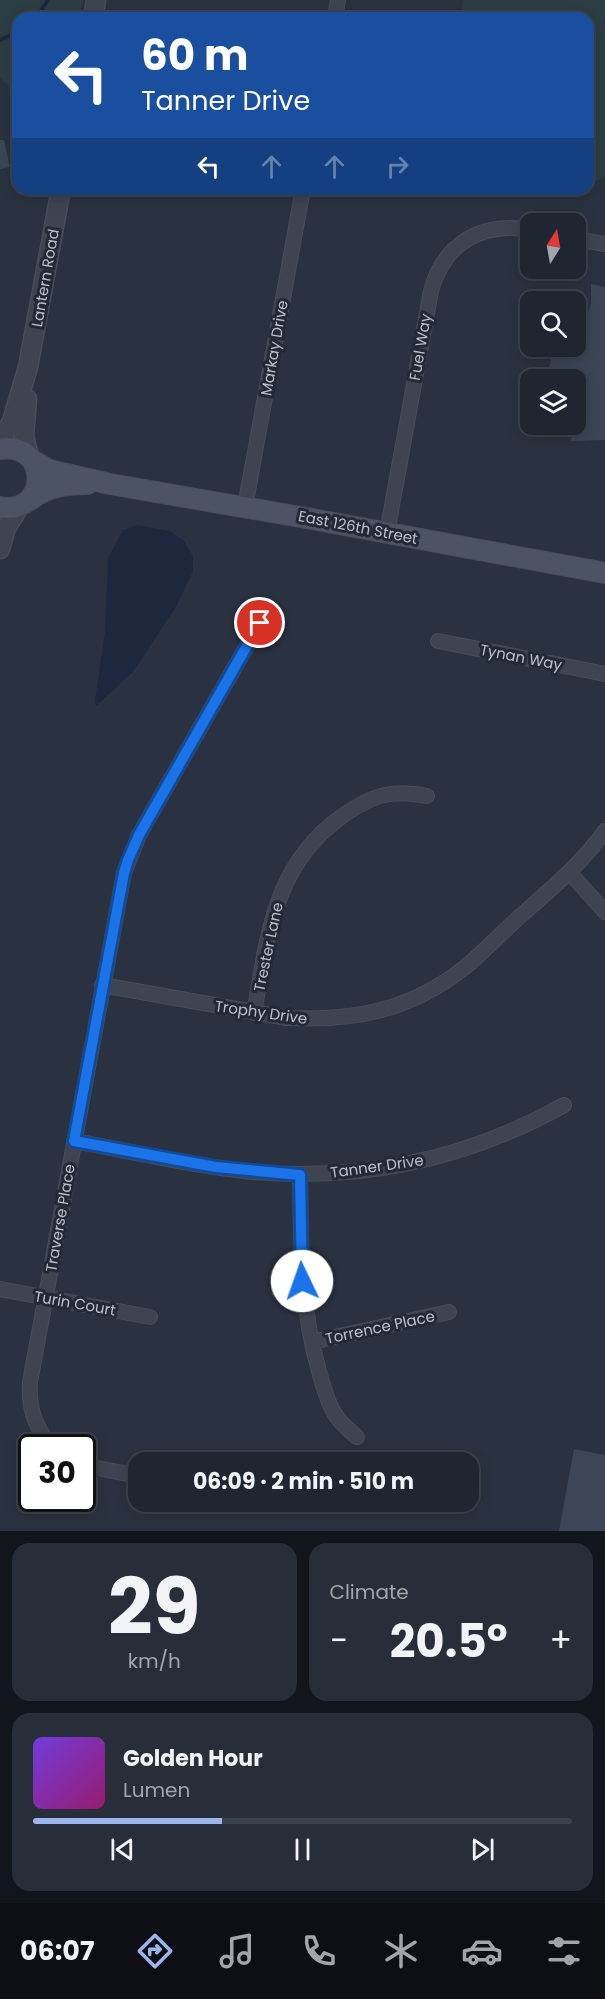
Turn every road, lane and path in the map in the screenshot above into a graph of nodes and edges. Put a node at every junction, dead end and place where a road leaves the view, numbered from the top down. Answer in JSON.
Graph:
{"nodes":[{"id":1,"x":60,"y":195,"type":"edge"},
{"id":2,"x":302,"y":195,"type":"edge"},
{"id":3,"x":520,"y":229,"type":"edge"},
{"id":4,"x":586,"y":241,"type":"edge"},
{"id":5,"x":605,"y":244,"type":"edge"},
{"id":6,"x":28,"y":367,"type":"junction"},
{"id":7,"x":0,"y":443,"type":"edge"},
{"id":8,"x":0,"y":449,"type":"edge"},
{"id":9,"x":31,"y":458,"type":"junction"},
{"id":10,"x":110,"y":484,"type":"junction"},
{"id":11,"x":16,"y":505,"type":"edge"},
{"id":12,"x":245,"y":507,"type":"junction"},
{"id":13,"x":387,"y":533,"type":"junction"},
{"id":14,"x":0,"y":549,"type":"edge"},
{"id":15,"x":605,"y":573,"type":"edge"},
{"id":16,"x":260,"y":623,"type":"dead end"},
{"id":17,"x":438,"y":641,"type":"dead end"},
{"id":18,"x":605,"y":674,"type":"edge"},
{"id":19,"x":427,"y":796,"type":"dead end"},
{"id":20,"x":605,"y":831,"type":"edge"},
{"id":21,"x":569,"y":872,"type":"junction"},
{"id":22,"x":605,"y":912,"type":"edge"},
{"id":23,"x":102,"y":985,"type":"junction"},
{"id":24,"x":254,"y":1013,"type":"junction"},
{"id":25,"x":564,"y":1106,"type":"dead end"},
{"id":26,"x":74,"y":1141,"type":"junction"},
{"id":27,"x":300,"y":1175,"type":"junction"},
{"id":28,"x":0,"y":1289,"type":"edge"},
{"id":29,"x":46,"y":1297,"type":"junction"},
{"id":30,"x":449,"y":1312,"type":"dead end"},
{"id":31,"x":150,"y":1317,"type":"dead end"},
{"id":32,"x":312,"y":1342,"type":"junction"},
{"id":33,"x":42,"y":1434,"type":"edge"},
{"id":34,"x":357,"y":1437,"type":"dead end"},
{"id":35,"x":96,"y":1468,"type":"edge"},
{"id":36,"x":128,"y":1474,"type":"edge"}],
"edges":[{"from":1,"to":6,"type":"street","name":"Lantern Road"},
{"from":2,"to":12,"type":"street","name":"Markay Drive"},
{"from":3,"to":13,"type":"street","name":"Fuel Way"},
{"from":4,"to":5,"type":"street"},
{"from":6,"to":7,"type":"street","name":"Lantern Road"},
{"from":6,"to":9,"type":"street","name":"Lantern Road"},
{"from":8,"to":9,"type":"main road","name":"East 126th Street"},
{"from":9,"to":10,"type":"main road","name":"East 126th Street"},
{"from":9,"to":11,"type":"main road"},
{"from":10,"to":11,"type":"main road","name":"East 126th Street"},
{"from":10,"to":12,"type":"main road","name":"East 126th Street"},
{"from":11,"to":14,"type":"street"},
{"from":12,"to":13,"type":"main road","name":"East 126th Street"},
{"from":13,"to":15,"type":"main road","name":"East 126th Street"},
{"from":16,"to":23,"type":"street","name":"Traverse Place"},
{"from":17,"to":18,"type":"street","name":"Tynan Way"},
{"from":19,"to":24,"type":"street","name":"Trester Lane"},
{"from":20,"to":21,"type":"street","name":"Trophy Drive"},
{"from":21,"to":22,"type":"street"},
{"from":21,"to":24,"type":"street","name":"Trophy Drive"},
{"from":23,"to":24,"type":"street","name":"Trophy Drive"},
{"from":23,"to":26,"type":"street","name":"Traverse Place"},
{"from":25,"to":27,"type":"street","name":"Tanner Drive"},
{"from":26,"to":27,"type":"street","name":"Tanner Drive"},
{"from":26,"to":29,"type":"street","name":"Traverse Place"},
{"from":27,"to":32,"type":"street"},
{"from":28,"to":29,"type":"street","name":"Turin Court"},
{"from":29,"to":31,"type":"street","name":"Turin Court"},
{"from":29,"to":33,"type":"street","name":"Traverse Place"},
{"from":30,"to":32,"type":"street","name":"Torrence Place"},
{"from":32,"to":34,"type":"street"},
{"from":35,"to":36,"type":"street"}]}
